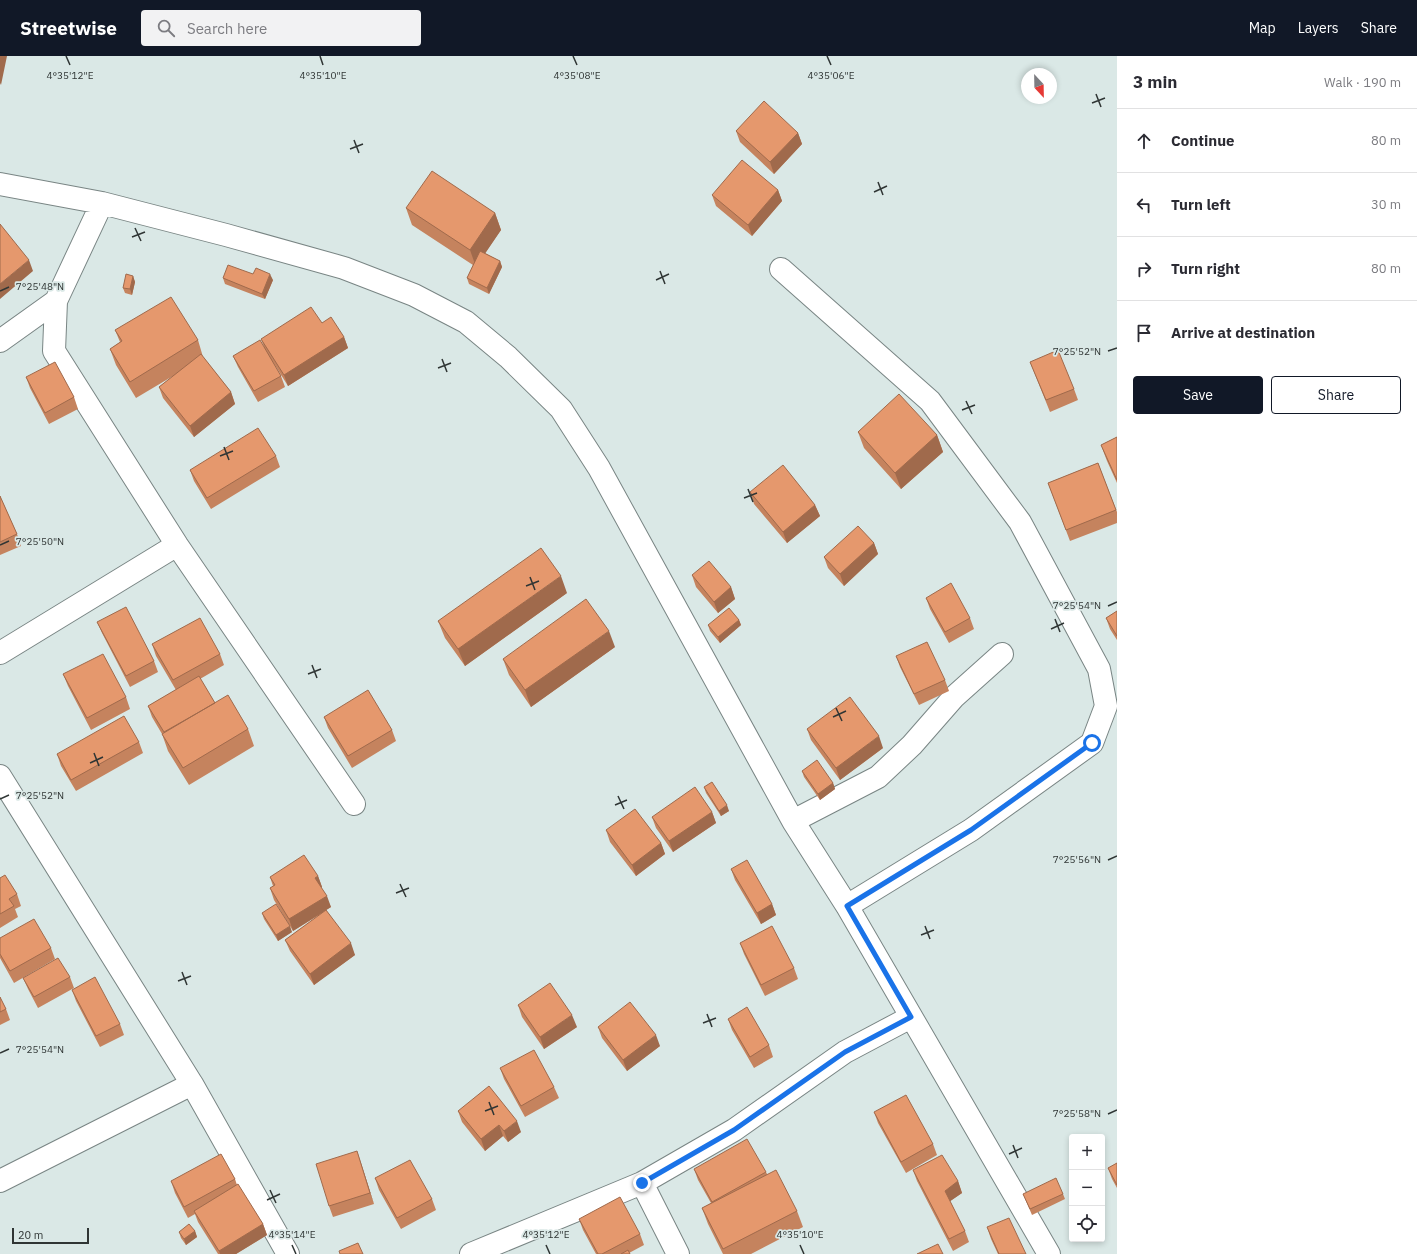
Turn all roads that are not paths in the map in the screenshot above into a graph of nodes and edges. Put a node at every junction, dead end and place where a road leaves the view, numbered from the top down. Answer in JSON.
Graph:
{"nodes":[{"id":1,"x":0,"y":184,"type":"edge"},
{"id":2,"x":102,"y":203,"type":"junction"},
{"id":3,"x":781,"y":269,"type":"dead end"},
{"id":4,"x":56,"y":301,"type":"junction"},
{"id":5,"x":0,"y":341,"type":"edge"},
{"id":6,"x":177,"y":545,"type":"junction"},
{"id":7,"x":0,"y":653,"type":"edge"},
{"id":8,"x":1002,"y":654,"type":"dead end"},
{"id":9,"x":0,"y":776,"type":"edge"},
{"id":10,"x":354,"y":804,"type":"dead end"},
{"id":11,"x":793,"y":820,"type":"junction"},
{"id":12,"x":847,"y":906,"type":"junction"},
{"id":13,"x":911,"y":1017,"type":"junction"},
{"id":14,"x":192,"y":1084,"type":"junction"},
{"id":15,"x":0,"y":1181,"type":"edge"},
{"id":16,"x":642,"y":1183,"type":"junction"},
{"id":17,"x":288,"y":1254,"type":"edge"},
{"id":18,"x":471,"y":1254,"type":"edge"},
{"id":19,"x":678,"y":1254,"type":"edge"},
{"id":20,"x":1049,"y":1254,"type":"edge"}],
"edges":[{"from":1,"to":2,"type":"street"},
{"from":2,"to":4,"type":"street"},
{"from":2,"to":11,"type":"street"},
{"from":3,"to":12,"type":"street"},
{"from":4,"to":5,"type":"street"},
{"from":4,"to":6,"type":"street"},
{"from":6,"to":7,"type":"street"},
{"from":6,"to":10,"type":"street"},
{"from":8,"to":11,"type":"street"},
{"from":9,"to":14,"type":"street"},
{"from":11,"to":12,"type":"street"},
{"from":12,"to":13,"type":"street"},
{"from":13,"to":16,"type":"street"},
{"from":13,"to":20,"type":"street"},
{"from":14,"to":15,"type":"street"},
{"from":14,"to":17,"type":"street"},
{"from":16,"to":18,"type":"street"},
{"from":16,"to":19,"type":"street"}]}
